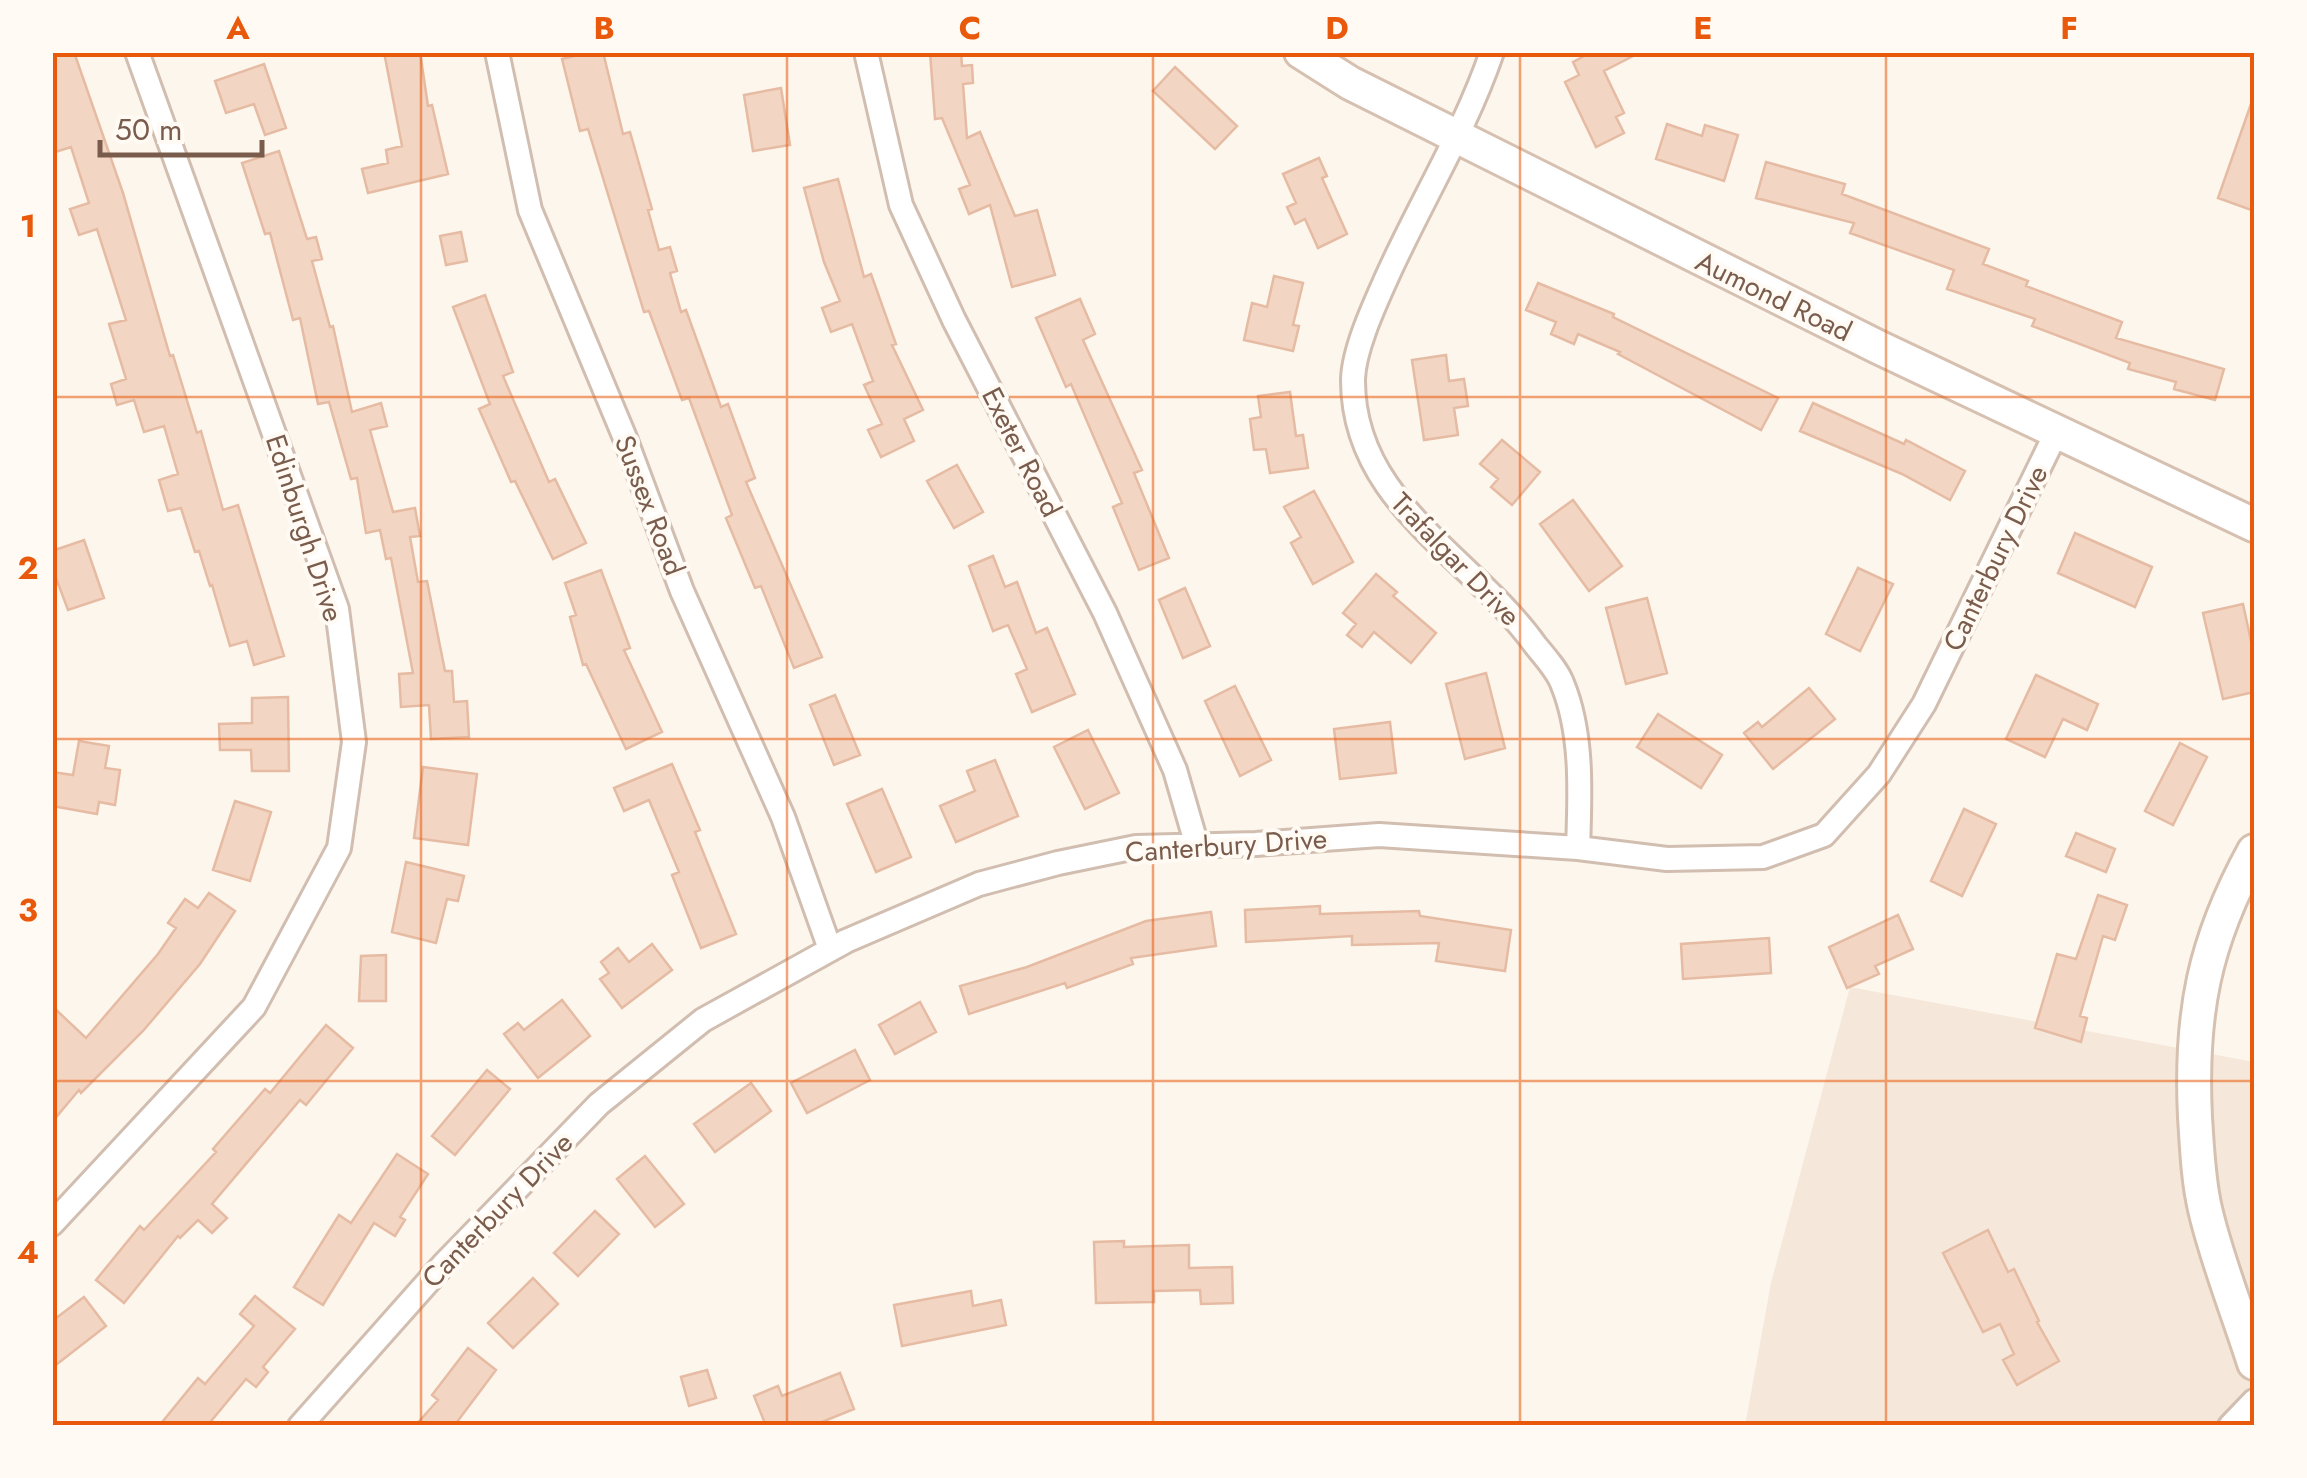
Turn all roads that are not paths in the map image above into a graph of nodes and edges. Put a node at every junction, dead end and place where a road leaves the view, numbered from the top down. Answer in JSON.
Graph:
{"nodes":[{"id":1,"x":138,"y":52,"type":"edge"},
{"id":2,"x":496,"y":52,"type":"edge"},
{"id":3,"x":866,"y":52,"type":"edge"},
{"id":4,"x":1301,"y":52,"type":"edge"},
{"id":5,"x":1493,"y":54,"type":"edge"},
{"id":6,"x":1456,"y":137,"type":"junction"},
{"id":7,"x":2057,"y":430,"type":"junction"},
{"id":8,"x":2254,"y":525,"type":"edge"},
{"id":9,"x":1197,"y":846,"type":"junction"},
{"id":10,"x":1578,"y":848,"type":"junction"},
{"id":11,"x":2254,"y":852,"type":"edge"},
{"id":12,"x":830,"y":950,"type":"junction"},
{"id":13,"x":52,"y":1224,"type":"edge"},
{"id":14,"x":2254,"y":1363,"type":"edge"},
{"id":15,"x":2254,"y":1401,"type":"edge"},
{"id":16,"x":300,"y":1426,"type":"edge"},
{"id":17,"x":2230,"y":1426,"type":"edge"}],
"edges":[{"from":1,"to":13,"type":"street","name":"Edinburgh Drive"},
{"from":2,"to":12,"type":"street","name":"Sussex Road"},
{"from":3,"to":9,"type":"street","name":"Exeter Road"},
{"from":4,"to":6,"type":"street","name":"Aumond Road"},
{"from":5,"to":6,"type":"street","name":"Trafalgar Drive"},
{"from":6,"to":7,"type":"street","name":"Aumond Road"},
{"from":6,"to":10,"type":"street","name":"Trafalgar Drive"},
{"from":7,"to":8,"type":"street","name":"Aumond Road"},
{"from":7,"to":10,"type":"street","name":"Canterbury Drive"},
{"from":9,"to":10,"type":"street","name":"Canterbury Drive"},
{"from":9,"to":12,"type":"street","name":"Canterbury Drive"},
{"from":11,"to":14,"type":"street"},
{"from":12,"to":16,"type":"street","name":"Canterbury Drive"},
{"from":15,"to":17,"type":"street"}]}
